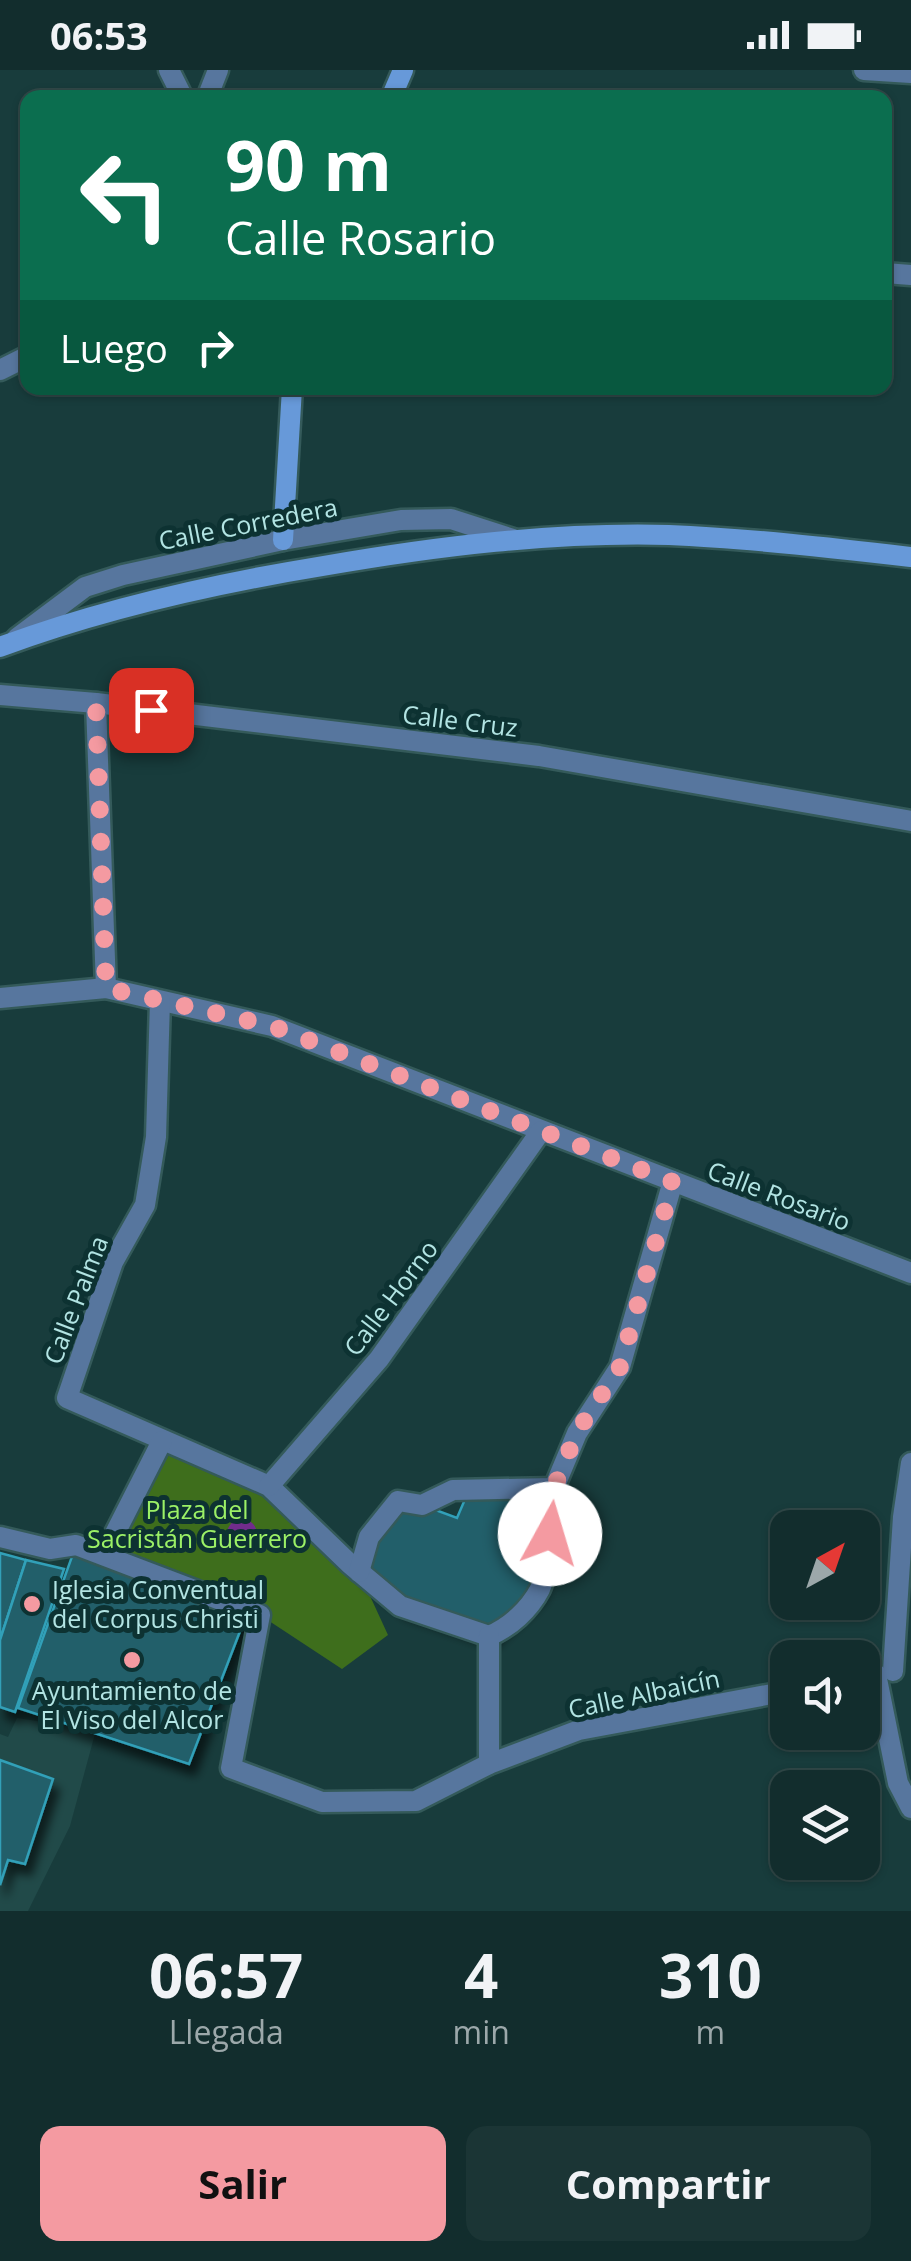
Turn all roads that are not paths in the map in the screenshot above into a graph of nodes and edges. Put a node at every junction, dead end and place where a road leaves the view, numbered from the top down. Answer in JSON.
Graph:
{"nodes":[{"id":1,"x":864,"y":70,"type":"edge"},
{"id":2,"x":911,"y":73,"type":"edge"},
{"id":3,"x":911,"y":253,"type":"edge"},
{"id":4,"x":900,"y":274,"type":"edge"},
{"id":5,"x":292,"y":395,"type":"edge"},
{"id":6,"x":513,"y":538,"type":"junction"},
{"id":7,"x":283,"y":540,"type":"junction"},
{"id":8,"x":911,"y":557,"type":"edge"},
{"id":9,"x":5,"y":645,"type":"edge"},
{"id":10,"x":0,"y":696,"type":"edge"},
{"id":11,"x":96,"y":703,"type":"junction"},
{"id":12,"x":911,"y":821,"type":"edge"},
{"id":13,"x":106,"y":988,"type":"junction"},
{"id":14,"x":0,"y":998,"type":"edge"},
{"id":15,"x":160,"y":1001,"type":"junction"},
{"id":16,"x":541,"y":1130,"type":"junction"},
{"id":17,"x":673,"y":1182,"type":"junction"},
{"id":18,"x":911,"y":1273,"type":"edge"},
{"id":19,"x":162,"y":1441,"type":"junction"},
{"id":20,"x":911,"y":1463,"type":"edge"},
{"id":21,"x":269,"y":1486,"type":"junction"},
{"id":22,"x":554,"y":1488,"type":"junction"},
{"id":23,"x":0,"y":1537,"type":"edge"},
{"id":24,"x":104,"y":1555,"type":"junction"},
{"id":25,"x":358,"y":1572,"type":"junction"},
{"id":26,"x":489,"y":1636,"type":"junction"},
{"id":27,"x":886,"y":1673,"type":"edge"},
{"id":28,"x":770,"y":1694,"type":"edge"},
{"id":29,"x":489,"y":1764,"type":"junction"},
{"id":30,"x":911,"y":1808,"type":"edge"}],
"edges":[{"from":1,"to":2,"type":"street"},
{"from":3,"to":4,"type":"street"},
{"from":5,"to":7,"type":"street"},
{"from":6,"to":7,"type":"street","name":"Calle Corredera"},
{"from":6,"to":8,"type":"street","name":"Calle Corredera"},
{"from":6,"to":9,"type":"street","name":"Calle Corredera"},
{"from":7,"to":9,"type":"street","name":"Calle Corredera"},
{"from":10,"to":11,"type":"street","name":"Calle Cruz"},
{"from":11,"to":12,"type":"street","name":"Calle Cruz"},
{"from":11,"to":13,"type":"street"},
{"from":13,"to":14,"type":"street","name":"Calle Rosario"},
{"from":13,"to":15,"type":"street","name":"Calle Rosario"},
{"from":15,"to":16,"type":"street","name":"Calle Rosario"},
{"from":15,"to":19,"type":"street","name":"Calle Palma"},
{"from":16,"to":17,"type":"street","name":"Calle Rosario"},
{"from":16,"to":21,"type":"street","name":"Calle Horno"},
{"from":17,"to":18,"type":"street","name":"Calle Rosario"},
{"from":17,"to":22,"type":"street"},
{"from":19,"to":21,"type":"street"},
{"from":19,"to":24,"type":"street"},
{"from":20,"to":27,"type":"street"},
{"from":21,"to":25,"type":"street"},
{"from":22,"to":25,"type":"street"},
{"from":22,"to":26,"type":"street"},
{"from":23,"to":24,"type":"street"},
{"from":24,"to":29,"type":"street","name":"Calle Albaicín"},
{"from":25,"to":26,"type":"street"},
{"from":26,"to":29,"type":"street"},
{"from":27,"to":30,"type":"street"},
{"from":28,"to":29,"type":"street","name":"Calle Albaicín"}]}
